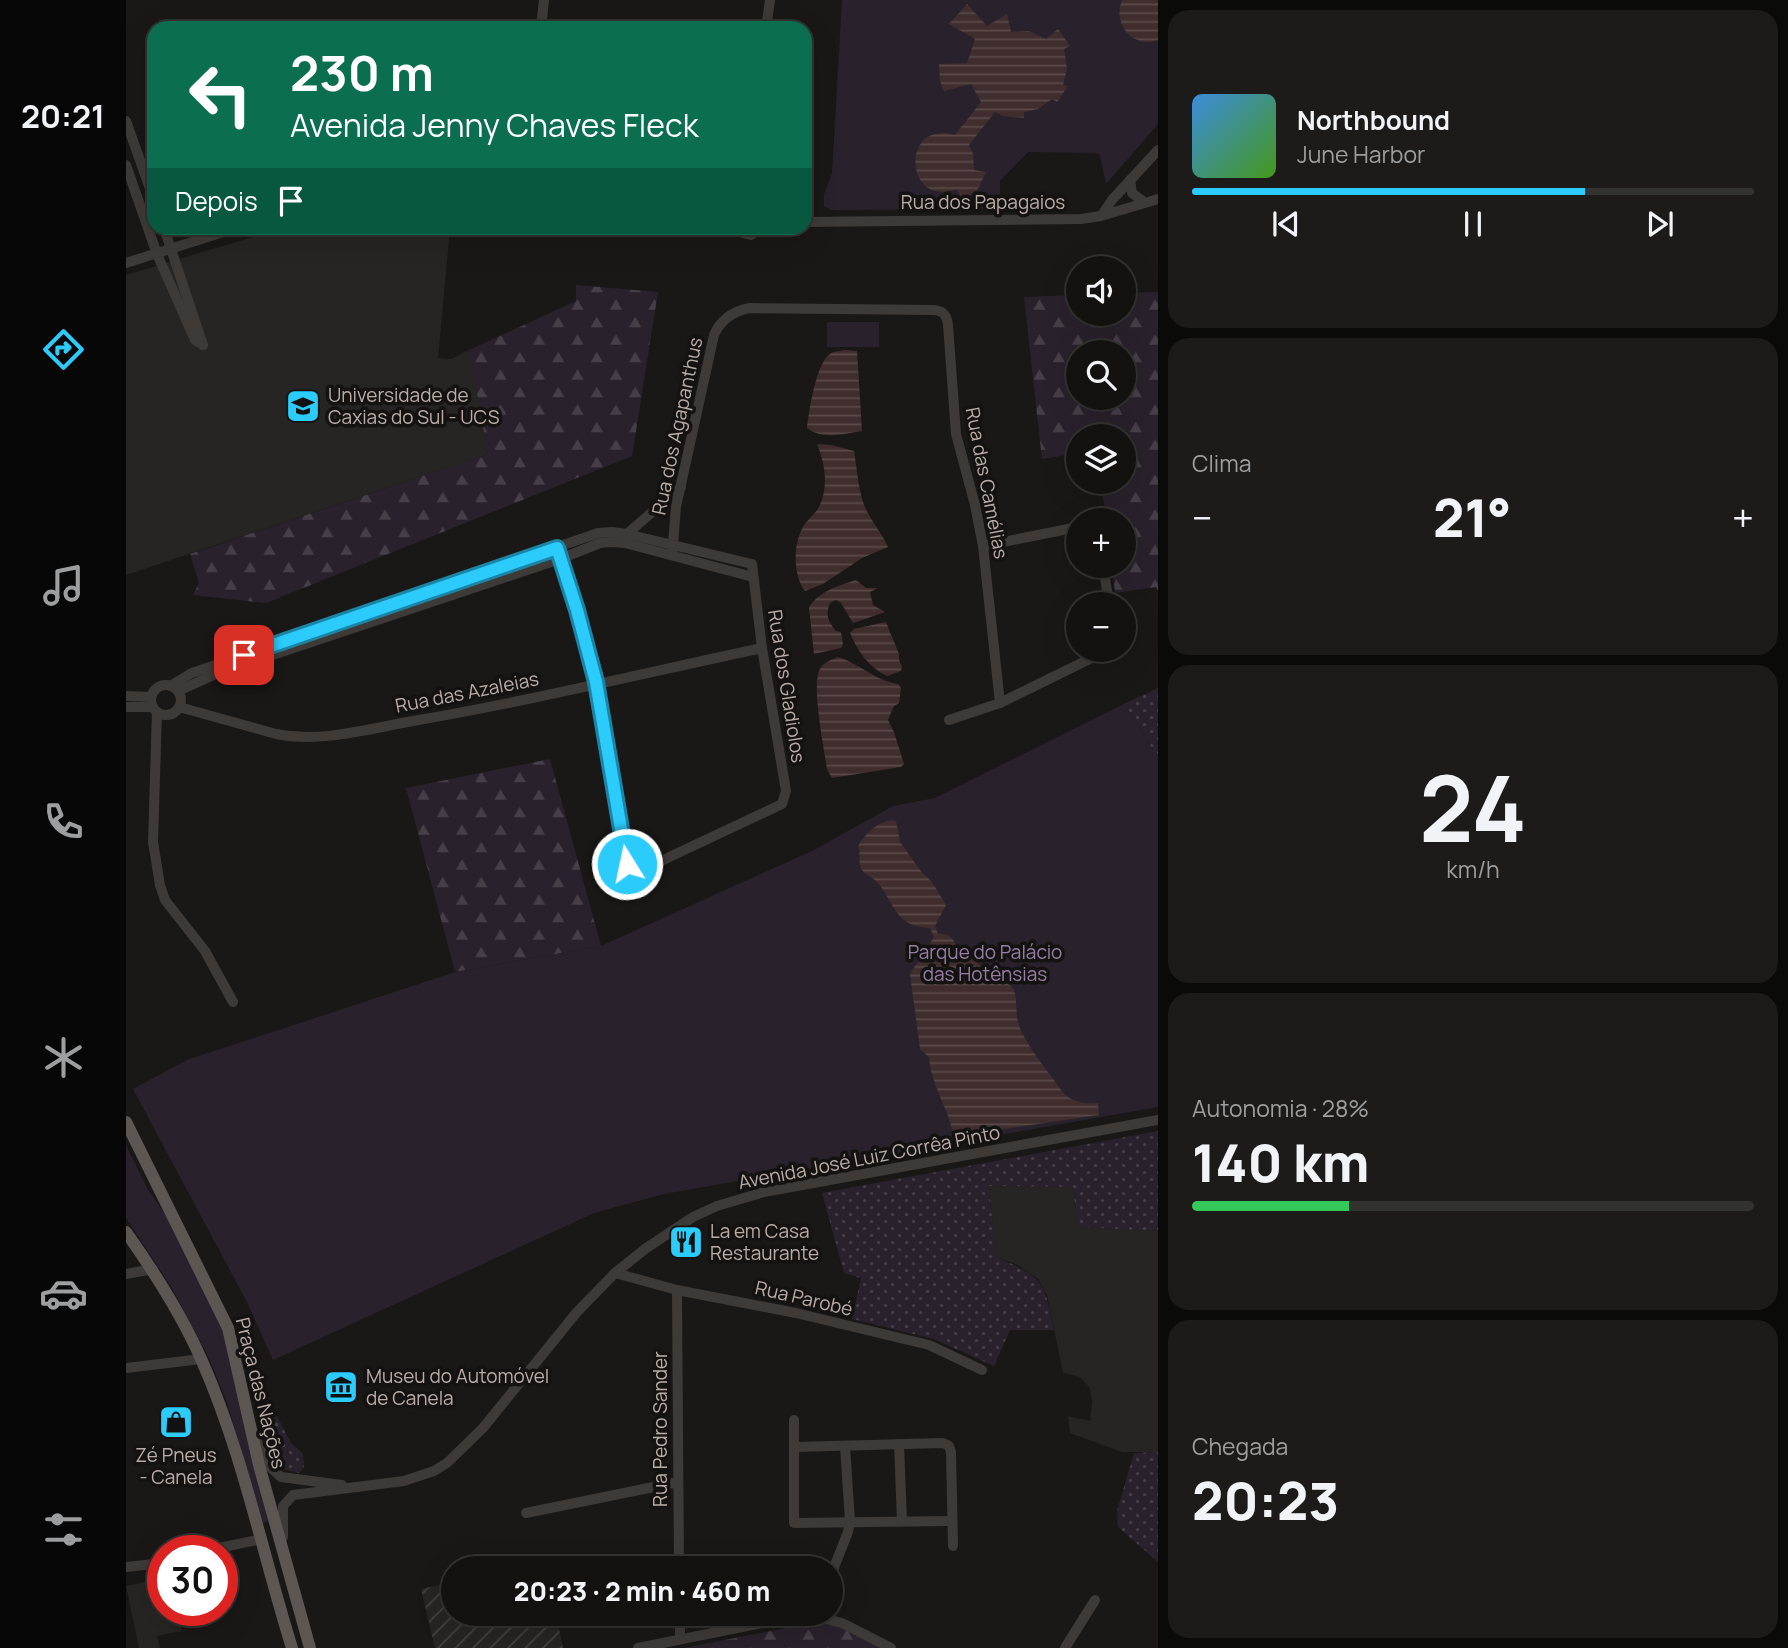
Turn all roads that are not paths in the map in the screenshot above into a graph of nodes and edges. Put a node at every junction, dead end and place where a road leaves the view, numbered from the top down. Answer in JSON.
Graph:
{"nodes":[{"id":1,"x":544,"y":0,"type":"edge"},
{"id":2,"x":770,"y":0,"type":"edge"},
{"id":3,"x":542,"y":21,"type":"edge"},
{"id":4,"x":767,"y":21,"type":"edge"},
{"id":5,"x":126,"y":121,"type":"edge"},
{"id":6,"x":1158,"y":150,"type":"edge"},
{"id":7,"x":126,"y":165,"type":"edge"},
{"id":8,"x":147,"y":180,"type":"edge"},
{"id":9,"x":1130,"y":180,"type":"junction"},
{"id":10,"x":1158,"y":199,"type":"edge"},
{"id":11,"x":1144,"y":202,"type":"junction"},
{"id":12,"x":1101,"y":216,"type":"junction"},
{"id":13,"x":812,"y":222,"type":"edge"},
{"id":14,"x":147,"y":225,"type":"edge"},
{"id":15,"x":150,"y":235,"type":"edge"},
{"id":16,"x":167,"y":235,"type":"edge"},
{"id":17,"x":215,"y":235,"type":"edge"},
{"id":18,"x":172,"y":249,"type":"junction"},
{"id":19,"x":157,"y":254,"type":"junction"},
{"id":20,"x":126,"y":263,"type":"edge"},
{"id":21,"x":943,"y":312,"type":"joint"},
{"id":22,"x":681,"y":486,"type":"junction"},
{"id":23,"x":1066,"y":529,"type":"edge"},
{"id":24,"x":626,"y":539,"type":"junction"},
{"id":25,"x":674,"y":544,"type":"junction"},
{"id":26,"x":983,"y":546,"type":"junction"},
{"id":27,"x":557,"y":548,"type":"junction"},
{"id":28,"x":672,"y":555,"type":"junction"},
{"id":29,"x":560,"y":559,"type":"junction"},
{"id":30,"x":753,"y":577,"type":"junction"},
{"id":31,"x":762,"y":648,"type":"junction"},
{"id":32,"x":1084,"y":662,"type":"edge"},
{"id":33,"x":596,"y":682,"type":"junction"},
{"id":34,"x":174,"y":689,"type":"junction"},
{"id":35,"x":126,"y":696,"type":"edge"},
{"id":36,"x":1000,"y":703,"type":"junction"},
{"id":37,"x":154,"y":705,"type":"junction"},
{"id":38,"x":126,"y":707,"type":"edge"},
{"id":39,"x":178,"y":707,"type":"junction"},
{"id":40,"x":949,"y":720,"type":"dead end"},
{"id":41,"x":233,"y":1002,"type":"dead end"},
{"id":42,"x":1158,"y":1120,"type":"edge"},
{"id":43,"x":126,"y":1122,"type":"edge"},
{"id":44,"x":126,"y":1138,"type":"edge"},
{"id":45,"x":153,"y":1177,"type":"junction"},
{"id":46,"x":126,"y":1232,"type":"edge"},
{"id":47,"x":153,"y":1269,"type":"junction"},
{"id":48,"x":615,"y":1273,"type":"junction"},
{"id":49,"x":126,"y":1274,"type":"edge"},
{"id":50,"x":677,"y":1290,"type":"junction"},
{"id":51,"x":201,"y":1359,"type":"junction"},
{"id":52,"x":126,"y":1368,"type":"edge"},
{"id":53,"x":982,"y":1370,"type":"dead end"},
{"id":54,"x":794,"y":1420,"type":"dead end"},
{"id":55,"x":252,"y":1432,"type":"junction"},
{"id":56,"x":899,"y":1444,"type":"junction"},
{"id":57,"x":845,"y":1446,"type":"junction"},
{"id":58,"x":794,"y":1447,"type":"junction"},
{"id":59,"x":678,"y":1482,"type":"junction"},
{"id":60,"x":360,"y":1486,"type":"junction"},
{"id":61,"x":526,"y":1513,"type":"dead end"},
{"id":62,"x":850,"y":1521,"type":"junction"},
{"id":63,"x":901,"y":1521,"type":"junction"},
{"id":64,"x":952,"y":1521,"type":"junction"},
{"id":65,"x":262,"y":1539,"type":"junction"},
{"id":66,"x":238,"y":1544,"type":"edge"},
{"id":67,"x":953,"y":1546,"type":"dead end"},
{"id":68,"x":285,"y":1555,"type":"junction"},
{"id":69,"x":679,"y":1556,"type":"edge"},
{"id":70,"x":839,"y":1556,"type":"edge"},
{"id":71,"x":147,"y":1565,"type":"edge"},
{"id":72,"x":126,"y":1567,"type":"edge"},
{"id":73,"x":1096,"y":1600,"type":"dead end"},
{"id":74,"x":301,"y":1618,"type":"junction"},
{"id":75,"x":843,"y":1624,"type":"edge"},
{"id":76,"x":680,"y":1626,"type":"edge"},
{"id":77,"x":746,"y":1626,"type":"edge"},
{"id":78,"x":680,"y":1639,"type":"junction"},
{"id":79,"x":292,"y":1648,"type":"edge"},
{"id":80,"x":310,"y":1648,"type":"edge"},
{"id":81,"x":638,"y":1648,"type":"edge"},
{"id":82,"x":891,"y":1648,"type":"edge"},
{"id":83,"x":1065,"y":1648,"type":"edge"}],
"edges":[{"from":1,"to":3,"type":"street"},
{"from":2,"to":4,"type":"street"},
{"from":5,"to":8,"type":"street"},
{"from":6,"to":9,"type":"street"},
{"from":7,"to":14,"type":"street"},
{"from":9,"to":11,"type":"street"},
{"from":9,"to":12,"type":"street"},
{"from":10,"to":11,"type":"street","name":"Rua dos Papagaios"},
{"from":11,"to":12,"type":"street","name":"Rua dos Papagaios"},
{"from":12,"to":13,"type":"street","name":"Rua dos Papagaios"},
{"from":15,"to":19,"type":"street"},
{"from":16,"to":18,"type":"street"},
{"from":17,"to":18,"type":"street"},
{"from":18,"to":19,"type":"street"},
{"from":18,"to":19,"type":"street"},
{"from":19,"to":20,"type":"street"},
{"from":21,"to":22,"type":"street","name":"Rua dos Agapanthus"},
{"from":21,"to":26,"type":"street","name":"Rua das Camélias"},
{"from":22,"to":24,"type":"street"},
{"from":22,"to":25,"type":"street","name":"Rua dos Agapanthus"},
{"from":23,"to":26,"type":"street"},
{"from":24,"to":25,"type":"street"},
{"from":24,"to":27,"type":"street"},
{"from":24,"to":28,"type":"street"},
{"from":24,"to":29,"type":"street"},
{"from":25,"to":28,"type":"street","name":"Rua dos Agapanthus"},
{"from":25,"to":30,"type":"street","name":"Rua dos Gladiolos"},
{"from":26,"to":36,"type":"street","name":"Rua das Camélias"},
{"from":27,"to":29,"type":"street"},
{"from":27,"to":34,"type":"street"},
{"from":28,"to":30,"type":"street"},
{"from":29,"to":33,"type":"street"},
{"from":29,"to":34,"type":"street"},
{"from":30,"to":31,"type":"street","name":"Rua dos Gladiolos"},
{"from":31,"to":33,"type":"street","name":"Rua das Azaleias"},
{"from":31,"to":33,"type":"street","name":"Rua dos Gladiolos"},
{"from":32,"to":36,"type":"street"},
{"from":33,"to":39,"type":"street","name":"Rua das Azaleias"},
{"from":34,"to":37,"type":"street"},
{"from":34,"to":39,"type":"street"},
{"from":35,"to":37,"type":"street"},
{"from":36,"to":40,"type":"street"},
{"from":37,"to":38,"type":"street"},
{"from":37,"to":39,"type":"street"},
{"from":37,"to":41,"type":"street"},
{"from":42,"to":48,"type":"street","name":"Avenida José Luiz Corrêa Pinto"},
{"from":43,"to":45,"type":"main road","name":"Praça das Nações"},
{"from":44,"to":45,"type":"main road"},
{"from":45,"to":55,"type":"main road","name":"Praça das Nações"},
{"from":46,"to":47,"type":"main road"},
{"from":47,"to":49,"type":"street"},
{"from":47,"to":51,"type":"main road"},
{"from":48,"to":50,"type":"street","name":"Rua Parobé"},
{"from":48,"to":60,"type":"street","name":"Avenida José Luiz Corrêa Pinto"},
{"from":50,"to":53,"type":"street","name":"Rua Parobé"},
{"from":50,"to":59,"type":"street","name":"Rua Pedro Sander"},
{"from":51,"to":52,"type":"street"},
{"from":51,"to":65,"type":"main road"},
{"from":54,"to":58,"type":"street"},
{"from":55,"to":60,"type":"street","name":"Avenida José Luiz Corrêa Pinto"},
{"from":55,"to":68,"type":"main road","name":"Praça das Nações"},
{"from":56,"to":57,"type":"street"},
{"from":56,"to":63,"type":"street"},
{"from":56,"to":64,"type":"street"},
{"from":57,"to":58,"type":"street"},
{"from":57,"to":62,"type":"street"},
{"from":58,"to":62,"type":"street"},
{"from":59,"to":61,"type":"street"},
{"from":59,"to":69,"type":"street","name":"Rua Pedro Sander"},
{"from":60,"to":68,"type":"street","name":"Avenida José Luiz Corrêa Pinto"},
{"from":62,"to":63,"type":"street"},
{"from":62,"to":70,"type":"street"},
{"from":63,"to":64,"type":"street"},
{"from":64,"to":67,"type":"street"},
{"from":65,"to":66,"type":"street"},
{"from":65,"to":74,"type":"main road"},
{"from":65,"to":79,"type":"main road"},
{"from":68,"to":74,"type":"main road","name":"Praça das Nações"},
{"from":71,"to":72,"type":"street"},
{"from":73,"to":83,"type":"street"},
{"from":74,"to":80,"type":"main road","name":"Praça das Nações"},
{"from":75,"to":82,"type":"street"},
{"from":76,"to":78,"type":"street"},
{"from":77,"to":78,"type":"street"},
{"from":78,"to":81,"type":"street"}]}
